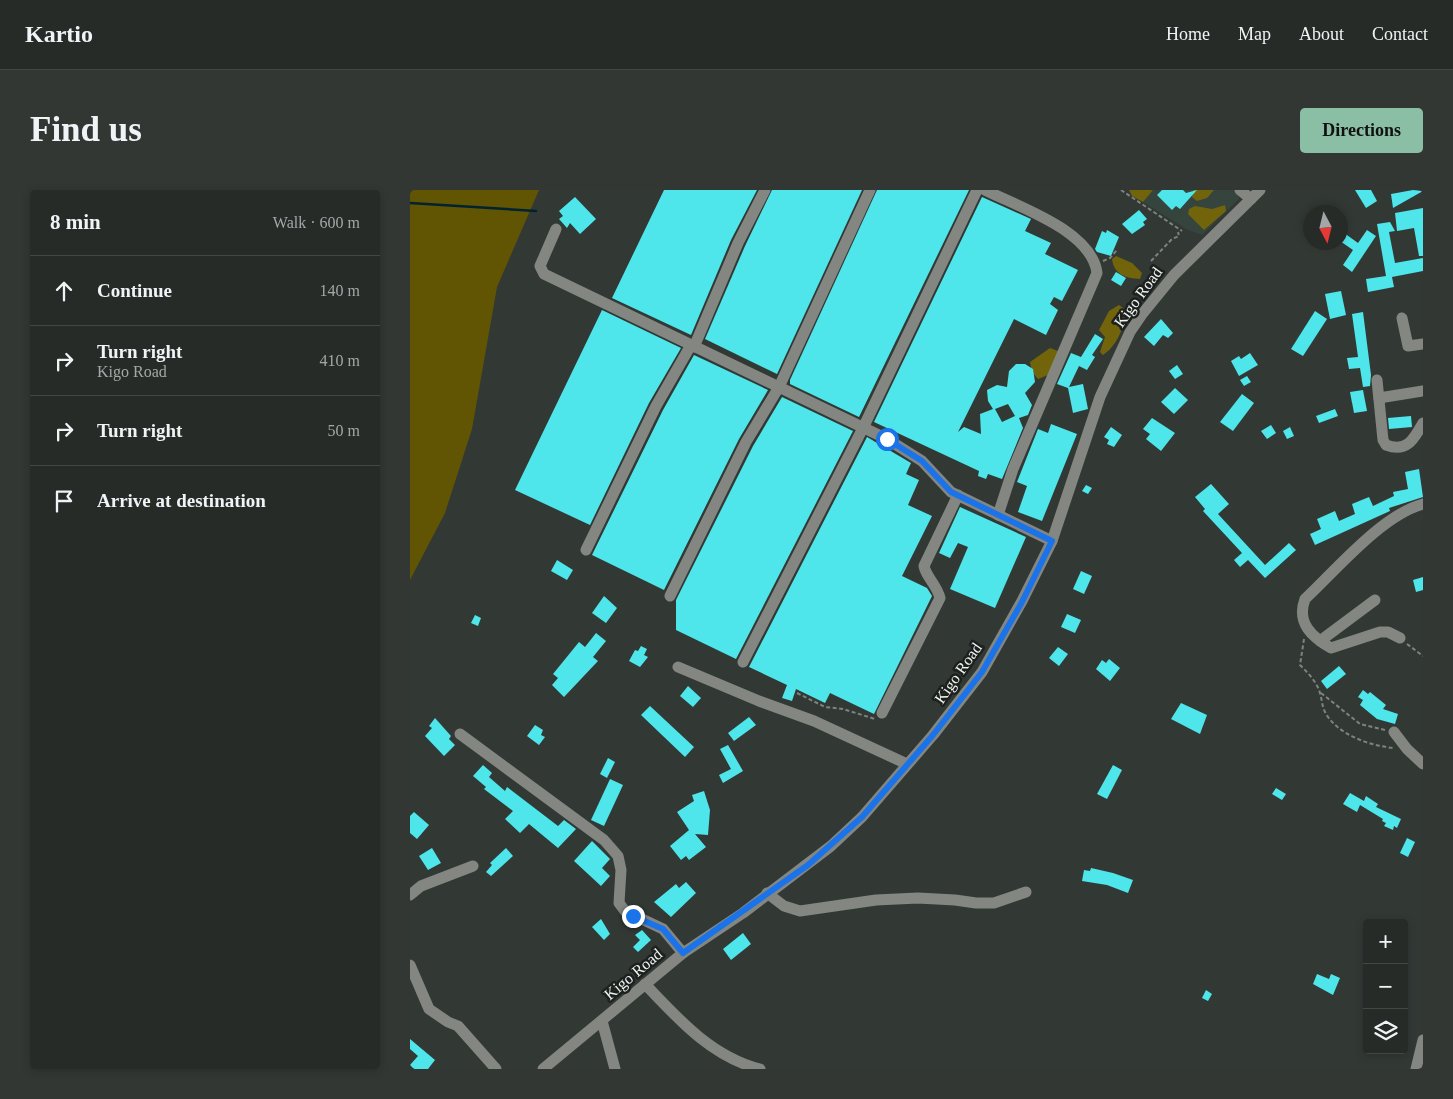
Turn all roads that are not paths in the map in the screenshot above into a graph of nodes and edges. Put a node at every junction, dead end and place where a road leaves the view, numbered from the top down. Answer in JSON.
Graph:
{"nodes":[{"id":1,"x":765,"y":190,"type":"edge"},
{"id":2,"x":870,"y":190,"type":"edge"},
{"id":3,"x":976,"y":190,"type":"edge"},
{"id":4,"x":985,"y":190,"type":"edge"},
{"id":5,"x":1240,"y":190,"type":"edge"},
{"id":6,"x":1260,"y":190,"type":"edge"},
{"id":7,"x":1251,"y":199,"type":"junction"},
{"id":8,"x":556,"y":229,"type":"dead end"},
{"id":9,"x":1402,"y":318,"type":"dead end"},
{"id":10,"x":1423,"y":344,"type":"edge"},
{"id":11,"x":692,"y":346,"type":"junction"},
{"id":12,"x":1377,"y":380,"type":"dead end"},
{"id":13,"x":779,"y":388,"type":"junction"},
{"id":14,"x":1423,"y":391,"type":"edge"},
{"id":15,"x":1379,"y":398,"type":"junction"},
{"id":16,"x":1423,"y":423,"type":"edge"},
{"id":17,"x":863,"y":428,"type":"junction"},
{"id":18,"x":958,"y":496,"type":"junction"},
{"id":19,"x":1423,"y":504,"type":"edge"},
{"id":20,"x":998,"y":515,"type":"junction"},
{"id":21,"x":1052,"y":541,"type":"junction"},
{"id":22,"x":586,"y":550,"type":"dead end"},
{"id":23,"x":670,"y":596,"type":"dead end"},
{"id":24,"x":1374,"y":600,"type":"dead end"},
{"id":25,"x":1400,"y":638,"type":"road end"},
{"id":26,"x":1320,"y":641,"type":"junction"},
{"id":27,"x":743,"y":662,"type":"dead end"},
{"id":28,"x":678,"y":666,"type":"dead end"},
{"id":29,"x":882,"y":713,"type":"road end"},
{"id":30,"x":1394,"y":732,"type":"road end"},
{"id":31,"x":460,"y":734,"type":"dead end"},
{"id":32,"x":908,"y":764,"type":"junction"},
{"id":33,"x":1423,"y":764,"type":"edge"},
{"id":34,"x":473,"y":866,"type":"dead end"},
{"id":35,"x":1026,"y":892,"type":"dead end"},
{"id":36,"x":767,"y":893,"type":"junction"},
{"id":37,"x":410,"y":895,"type":"edge"},
{"id":38,"x":683,"y":953,"type":"junction"},
{"id":39,"x":410,"y":964,"type":"edge"},
{"id":40,"x":645,"y":984,"type":"junction"},
{"id":41,"x":602,"y":1020,"type":"junction"},
{"id":42,"x":1423,"y":1040,"type":"edge"},
{"id":43,"x":496,"y":1069,"type":"edge"},
{"id":44,"x":543,"y":1069,"type":"edge"},
{"id":45,"x":615,"y":1069,"type":"edge"},
{"id":46,"x":760,"y":1069,"type":"edge"},
{"id":47,"x":1416,"y":1069,"type":"edge"}],
"edges":[{"from":1,"to":11,"type":"street"},
{"from":2,"to":13,"type":"street"},
{"from":3,"to":17,"type":"street"},
{"from":4,"to":20,"type":"street"},
{"from":5,"to":7,"type":"street"},
{"from":6,"to":7,"type":"street","name":"Kigo Road"},
{"from":7,"to":21,"type":"street","name":"Kigo Road"},
{"from":8,"to":11,"type":"street"},
{"from":9,"to":10,"type":"street"},
{"from":11,"to":13,"type":"street"},
{"from":11,"to":22,"type":"street"},
{"from":12,"to":15,"type":"street"},
{"from":13,"to":17,"type":"street"},
{"from":13,"to":23,"type":"street"},
{"from":14,"to":15,"type":"street"},
{"from":15,"to":16,"type":"street"},
{"from":17,"to":18,"type":"street"},
{"from":17,"to":27,"type":"street"},
{"from":18,"to":20,"type":"street"},
{"from":18,"to":29,"type":"street"},
{"from":19,"to":26,"type":"street"},
{"from":20,"to":21,"type":"street"},
{"from":21,"to":32,"type":"street","name":"Kigo Road"},
{"from":24,"to":26,"type":"street"},
{"from":25,"to":26,"type":"street"},
{"from":28,"to":32,"type":"street"},
{"from":30,"to":33,"type":"street"},
{"from":31,"to":38,"type":"street"},
{"from":32,"to":36,"type":"street","name":"Kigo Road"},
{"from":34,"to":37,"type":"street"},
{"from":35,"to":36,"type":"street"},
{"from":36,"to":38,"type":"street","name":"Kigo Road"},
{"from":38,"to":40,"type":"street","name":"Kigo Road"},
{"from":39,"to":43,"type":"street"},
{"from":40,"to":41,"type":"street","name":"Kigo Road"},
{"from":40,"to":46,"type":"street"},
{"from":41,"to":44,"type":"street","name":"Kigo Road"},
{"from":41,"to":45,"type":"street"},
{"from":42,"to":47,"type":"street"}]}
